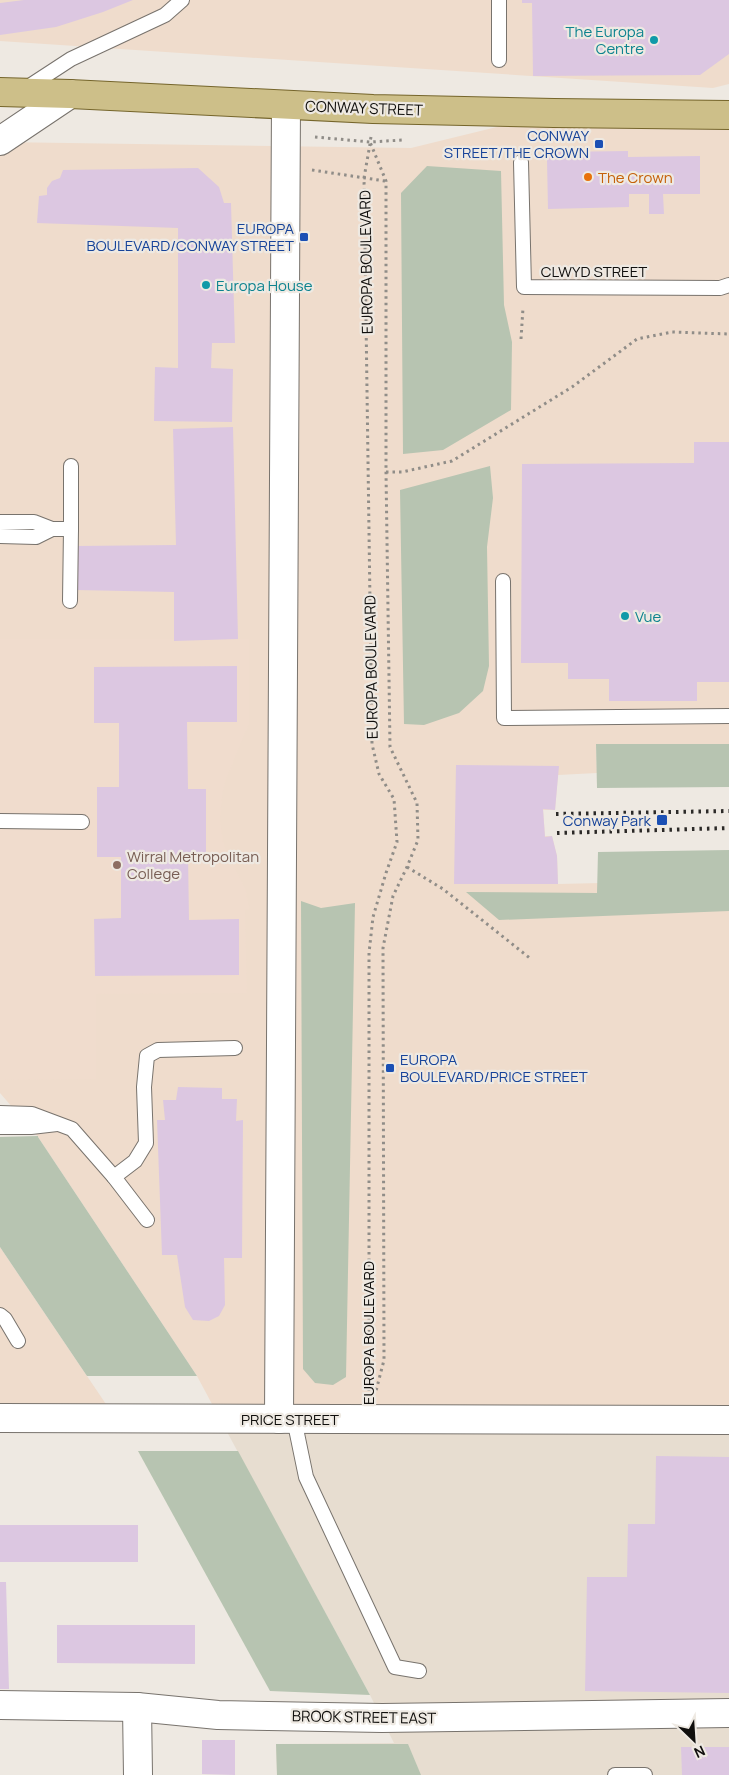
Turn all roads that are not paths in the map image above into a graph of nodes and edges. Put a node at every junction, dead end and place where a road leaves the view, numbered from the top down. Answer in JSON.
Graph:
{"nodes":[{"id":1,"x":182,"y":0,"type":"edge"},
{"id":2,"x":499,"y":0,"type":"edge"},
{"id":3,"x":499,"y":60,"type":"dead end"},
{"id":4,"x":10,"y":92,"type":"edge"},
{"id":5,"x":70,"y":94,"type":"junction"},
{"id":6,"x":286,"y":105,"type":"junction"},
{"id":7,"x":729,"y":115,"type":"edge"},
{"id":8,"x":0,"y":142,"type":"edge"},
{"id":9,"x":521,"y":162,"type":"dead end"},
{"id":10,"x":729,"y":285,"type":"edge"},
{"id":11,"x":72,"y":466,"type":"dead end"},
{"id":12,"x":0,"y":522,"type":"edge"},
{"id":13,"x":52,"y":529,"type":"junction"},
{"id":14,"x":71,"y":529,"type":"junction"},
{"id":15,"x":0,"y":536,"type":"edge"},
{"id":16,"x":503,"y":581,"type":"dead end"},
{"id":17,"x":70,"y":600,"type":"dead end"},
{"id":18,"x":729,"y":716,"type":"edge"},
{"id":19,"x":0,"y":822,"type":"edge"},
{"id":20,"x":82,"y":822,"type":"dead end"},
{"id":21,"x":235,"y":1048,"type":"dead end"},
{"id":22,"x":0,"y":1113,"type":"edge"},
{"id":23,"x":62,"y":1124,"type":"junction"},
{"id":24,"x":0,"y":1127,"type":"edge"},
{"id":25,"x":114,"y":1177,"type":"junction"},
{"id":26,"x":147,"y":1220,"type":"dead end"},
{"id":27,"x":0,"y":1315,"type":"edge"},
{"id":28,"x":18,"y":1341,"type":"dead end"},
{"id":29,"x":0,"y":1418,"type":"edge"},
{"id":30,"x":286,"y":1419,"type":"junction"},
{"id":31,"x":729,"y":1420,"type":"edge"},
{"id":32,"x":419,"y":1672,"type":"dead end"},
{"id":33,"x":0,"y":1705,"type":"edge"},
{"id":34,"x":137,"y":1707,"type":"junction"},
{"id":35,"x":729,"y":1713,"type":"edge"},
{"id":36,"x":138,"y":1775,"type":"edge"},
{"id":37,"x":615,"y":1775,"type":"edge"},
{"id":38,"x":646,"y":1775,"type":"edge"}],
"edges":[{"from":1,"to":4,"type":"lane"},
{"from":2,"to":3,"type":"lane"},
{"from":4,"to":5,"type":"main road","name":"CONWAY STREET"},
{"from":5,"to":6,"type":"main road","name":"CONWAY STREET"},
{"from":5,"to":8,"type":"street"},
{"from":6,"to":7,"type":"main road","name":"CONWAY STREET"},
{"from":6,"to":30,"type":"street"},
{"from":9,"to":10,"type":"lane","name":"CLWYD STREET"},
{"from":11,"to":14,"type":"lane"},
{"from":12,"to":13,"type":"lane"},
{"from":13,"to":14,"type":"lane"},
{"from":13,"to":15,"type":"lane"},
{"from":14,"to":17,"type":"lane"},
{"from":16,"to":18,"type":"lane"},
{"from":19,"to":20,"type":"lane"},
{"from":21,"to":25,"type":"lane"},
{"from":22,"to":23,"type":"lane"},
{"from":23,"to":24,"type":"lane"},
{"from":23,"to":25,"type":"lane"},
{"from":25,"to":26,"type":"lane"},
{"from":27,"to":28,"type":"lane"},
{"from":29,"to":30,"type":"street","name":"PRICE STREET"},
{"from":30,"to":31,"type":"street","name":"PRICE STREET"},
{"from":30,"to":32,"type":"lane"},
{"from":33,"to":34,"type":"street","name":"BROOK STREET EAST"},
{"from":34,"to":35,"type":"street","name":"BROOK STREET EAST"},
{"from":34,"to":36,"type":"street"},
{"from":37,"to":38,"type":"lane"}]}
